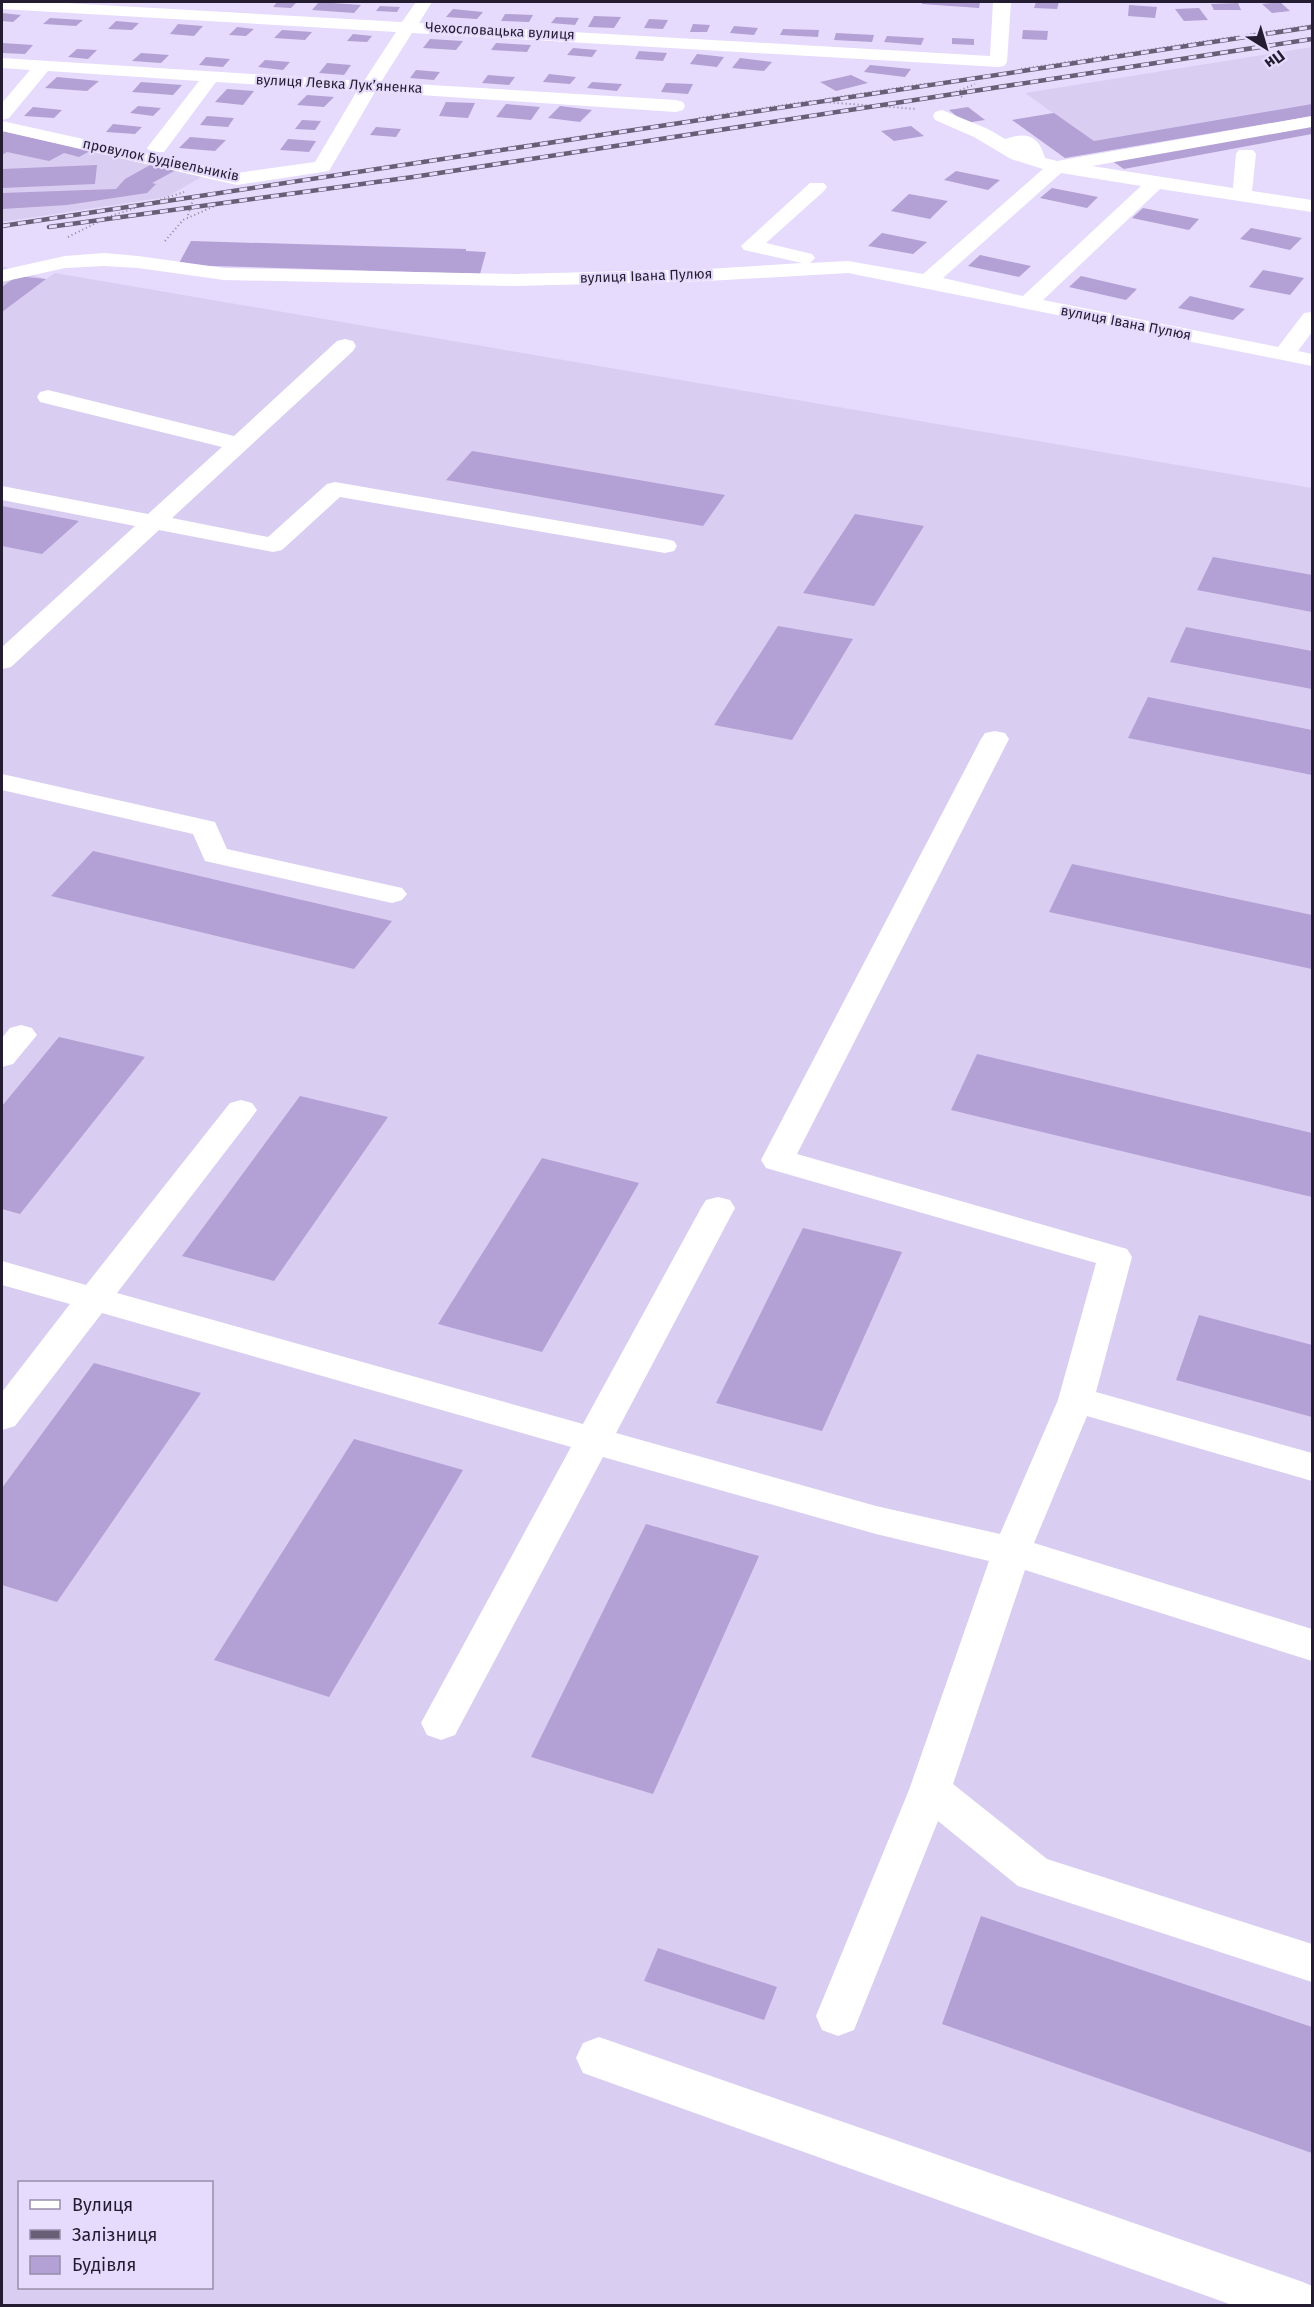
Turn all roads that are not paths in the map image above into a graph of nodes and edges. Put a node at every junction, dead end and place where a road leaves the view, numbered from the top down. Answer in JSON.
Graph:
{"nodes":[{"id":1,"x":424,"y":2,"type":"edge"},
{"id":2,"x":1002,"y":2,"type":"edge"},
{"id":3,"x":2,"y":4,"type":"edge"},
{"id":4,"x":409,"y":26,"type":"junction"},
{"id":5,"x":2,"y":63,"type":"edge"},
{"id":6,"x":43,"y":66,"type":"junction"},
{"id":7,"x":211,"y":77,"type":"junction"},
{"id":8,"x":370,"y":85,"type":"junction"},
{"id":9,"x":676,"y":106,"type":"dead end"},
{"id":10,"x":2,"y":114,"type":"edge"},
{"id":11,"x":942,"y":116,"type":"road end"},
{"id":12,"x":1312,"y":121,"type":"edge"},
{"id":13,"x":2,"y":126,"type":"edge"},
{"id":14,"x":157,"y":148,"type":"dead end"},
{"id":15,"x":1246,"y":154,"type":"dead end"},
{"id":16,"x":1057,"y":167,"type":"junction"},
{"id":17,"x":1156,"y":182,"type":"junction"},
{"id":18,"x":817,"y":187,"type":"dead end"},
{"id":19,"x":1242,"y":194,"type":"junction"},
{"id":20,"x":1312,"y":206,"type":"edge"},
{"id":21,"x":848,"y":267,"type":"junction"},
{"id":22,"x":2,"y":276,"type":"edge"},
{"id":23,"x":927,"y":281,"type":"junction"},
{"id":24,"x":1027,"y":303,"type":"junction"},
{"id":25,"x":1312,"y":318,"type":"edge"},
{"id":26,"x":345,"y":346,"type":"dead end"},
{"id":27,"x":1284,"y":354,"type":"junction"},
{"id":28,"x":1312,"y":360,"type":"edge"},
{"id":29,"x":48,"y":397,"type":"dead end"},
{"id":30,"x":238,"y":444,"type":"junction"},
{"id":31,"x":2,"y":493,"type":"edge"},
{"id":32,"x":153,"y":523,"type":"junction"},
{"id":33,"x":665,"y":546,"type":"dead end"},
{"id":34,"x":3,"y":659,"type":"edge"},
{"id":35,"x":995,"y":739,"type":"dead end"},
{"id":36,"x":2,"y":782,"type":"edge"},
{"id":37,"x":392,"y":894,"type":"dead end"},
{"id":38,"x":241,"y":1110,"type":"dead end"},
{"id":39,"x":718,"y":1208,"type":"dead end"},
{"id":40,"x":2,"y":1274,"type":"edge"},
{"id":41,"x":94,"y":1299,"type":"junction"},
{"id":42,"x":1076,"y":1400,"type":"junction"},
{"id":43,"x":2,"y":1417,"type":"edge"},
{"id":44,"x":594,"y":1440,"type":"junction"},
{"id":45,"x":1312,"y":1467,"type":"edge"},
{"id":46,"x":1012,"y":1551,"type":"junction"},
{"id":47,"x":1312,"y":1645,"type":"edge"},
{"id":48,"x":441,"y":1723,"type":"dead end"},
{"id":49,"x":930,"y":1790,"type":"junction"},
{"id":50,"x":1312,"y":1963,"type":"edge"},
{"id":51,"x":838,"y":2016,"type":"dead end"},
{"id":52,"x":599,"y":2058,"type":"dead end"},
{"id":53,"x":1303,"y":2306,"type":"edge"}],
"edges":[{"from":1,"to":4,"type":"street"},
{"from":2,"to":4,"type":"street","name":"Чехословацька вулиця"},
{"from":3,"to":4,"type":"street","name":"Чехословацька вулиця"},
{"from":4,"to":8,"type":"street"},
{"from":5,"to":6,"type":"street","name":"вулиця Левка Лукʼяненка"},
{"from":6,"to":7,"type":"street","name":"вулиця Левка Лукʼяненка"},
{"from":6,"to":10,"type":"street"},
{"from":7,"to":8,"type":"street","name":"вулиця Левка Лукʼяненка"},
{"from":7,"to":14,"type":"street"},
{"from":8,"to":9,"type":"street","name":"вулиця Левка Лукʼяненка"},
{"from":8,"to":13,"type":"street","name":"провулок Будівельників"},
{"from":11,"to":16,"type":"street"},
{"from":12,"to":16,"type":"street"},
{"from":15,"to":19,"type":"street"},
{"from":16,"to":17,"type":"street"},
{"from":16,"to":23,"type":"street"},
{"from":17,"to":19,"type":"street"},
{"from":17,"to":24,"type":"street"},
{"from":18,"to":21,"type":"street"},
{"from":19,"to":20,"type":"street"},
{"from":21,"to":22,"type":"street","name":"вулиця Івана Пулюя"},
{"from":21,"to":23,"type":"street","name":"вулиця Івана Пулюя"},
{"from":23,"to":24,"type":"street","name":"вулиця Івана Пулюя"},
{"from":24,"to":27,"type":"street","name":"вулиця Івана Пулюя"},
{"from":25,"to":27,"type":"street"},
{"from":26,"to":30,"type":"street"},
{"from":27,"to":28,"type":"street","name":"вулиця Івана Пулюя"},
{"from":29,"to":30,"type":"street"},
{"from":30,"to":32,"type":"street"},
{"from":31,"to":32,"type":"street"},
{"from":32,"to":33,"type":"street"},
{"from":32,"to":34,"type":"street"},
{"from":35,"to":42,"type":"street"},
{"from":36,"to":37,"type":"street"},
{"from":38,"to":41,"type":"street"},
{"from":39,"to":44,"type":"street"},
{"from":40,"to":41,"type":"street"},
{"from":41,"to":43,"type":"street"},
{"from":41,"to":44,"type":"street"},
{"from":42,"to":45,"type":"street"},
{"from":42,"to":46,"type":"street"},
{"from":44,"to":46,"type":"street"},
{"from":44,"to":48,"type":"street"},
{"from":46,"to":47,"type":"street"},
{"from":46,"to":49,"type":"street"},
{"from":49,"to":50,"type":"street"},
{"from":49,"to":51,"type":"street"},
{"from":52,"to":53,"type":"street"}]}
